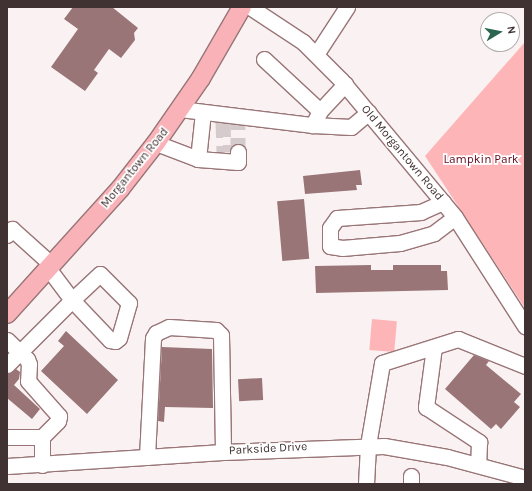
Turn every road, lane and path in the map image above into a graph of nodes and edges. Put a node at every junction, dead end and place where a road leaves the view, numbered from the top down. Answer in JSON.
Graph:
{"nodes":[{"id":1,"x":242,"y":7,"type":"edge"},
{"id":2,"x":250,"y":7,"type":"edge"},
{"id":3,"x":347,"y":7,"type":"edge"},
{"id":4,"x":317,"y":53,"type":"junction"},
{"id":5,"x":264,"y":59,"type":"dead end"},
{"id":6,"x":345,"y":84,"type":"junction"},
{"id":7,"x":180,"y":109,"type":"junction"},
{"id":8,"x":320,"y":111,"type":"junction"},
{"id":9,"x":203,"y":112,"type":"junction"},
{"id":10,"x":369,"y":112,"type":"junction"},
{"id":11,"x":313,"y":125,"type":"junction"},
{"id":12,"x":156,"y":143,"type":"junction"},
{"id":13,"x":228,"y":155,"type":"dead end"},
{"id":14,"x":198,"y":158,"type":"junction"},
{"id":15,"x":442,"y":202,"type":"junction"},
{"id":16,"x":455,"y":217,"type":"junction"},
{"id":17,"x":7,"y":235,"type":"edge"},
{"id":18,"x":50,"y":267,"type":"junction"},
{"id":19,"x":7,"y":314,"type":"edge"},
{"id":20,"x":525,"y":326,"type":"edge"},
{"id":21,"x":7,"y":340,"type":"edge"},
{"id":22,"x":434,"y":347,"type":"junction"},
{"id":23,"x":20,"y":352,"type":"junction"},
{"id":24,"x":7,"y":365,"type":"edge"},
{"id":25,"x":525,"y":366,"type":"edge"},
{"id":26,"x":7,"y":437,"type":"edge"},
{"id":27,"x":42,"y":437,"type":"junction"},
{"id":28,"x":368,"y":445,"type":"junction"},
{"id":29,"x":224,"y":452,"type":"junction"},
{"id":30,"x":147,"y":457,"type":"junction"},
{"id":31,"x":42,"y":465,"type":"junction"},
{"id":32,"x":478,"y":465,"type":"junction"},
{"id":33,"x":7,"y":466,"type":"edge"},
{"id":34,"x":525,"y":478,"type":"edge"},
{"id":35,"x":366,"y":484,"type":"edge"}],
"edges":[{"from":1,"to":7,"type":"main road","name":"Morgantown Road"},
{"from":2,"to":4,"type":"street","name":"Old Morgantown Road"},
{"from":3,"to":4,"type":"street"},
{"from":4,"to":6,"type":"street","name":"Old Morgantown Road"},
{"from":5,"to":8,"type":"street"},
{"from":6,"to":8,"type":"street"},
{"from":6,"to":10,"type":"street","name":"Old Morgantown Road"},
{"from":7,"to":9,"type":"street"},
{"from":7,"to":12,"type":"main road","name":"Morgantown Road"},
{"from":8,"to":11,"type":"street"},
{"from":9,"to":11,"type":"street"},
{"from":9,"to":14,"type":"street"},
{"from":10,"to":11,"type":"street"},
{"from":10,"to":15,"type":"street","name":"Old Morgantown Road"},
{"from":12,"to":14,"type":"street"},
{"from":12,"to":18,"type":"main road","name":"Morgantown Road"},
{"from":13,"to":14,"type":"street"},
{"from":15,"to":16,"type":"street","name":"Old Morgantown Road"},
{"from":15,"to":16,"type":"street"},
{"from":16,"to":20,"type":"street","name":"Old Morgantown Road"},
{"from":17,"to":18,"type":"street"},
{"from":18,"to":19,"type":"main road","name":"Morgantown Road"},
{"from":18,"to":23,"type":"street"},
{"from":21,"to":23,"type":"street"},
{"from":22,"to":25,"type":"street"},
{"from":22,"to":28,"type":"street"},
{"from":22,"to":32,"type":"street"},
{"from":23,"to":24,"type":"street"},
{"from":23,"to":27,"type":"street"},
{"from":26,"to":27,"type":"street"},
{"from":27,"to":31,"type":"street"},
{"from":28,"to":29,"type":"street","name":"Parkside Drive"},
{"from":28,"to":32,"type":"street","name":"Parkside Drive"},
{"from":28,"to":35,"type":"street"},
{"from":29,"to":30,"type":"street","name":"Parkside Drive"},
{"from":29,"to":30,"type":"street"},
{"from":30,"to":31,"type":"street","name":"Parkside Drive"},
{"from":31,"to":33,"type":"street","name":"Parkside Drive"},
{"from":32,"to":34,"type":"street","name":"Parkside Drive"}]}
